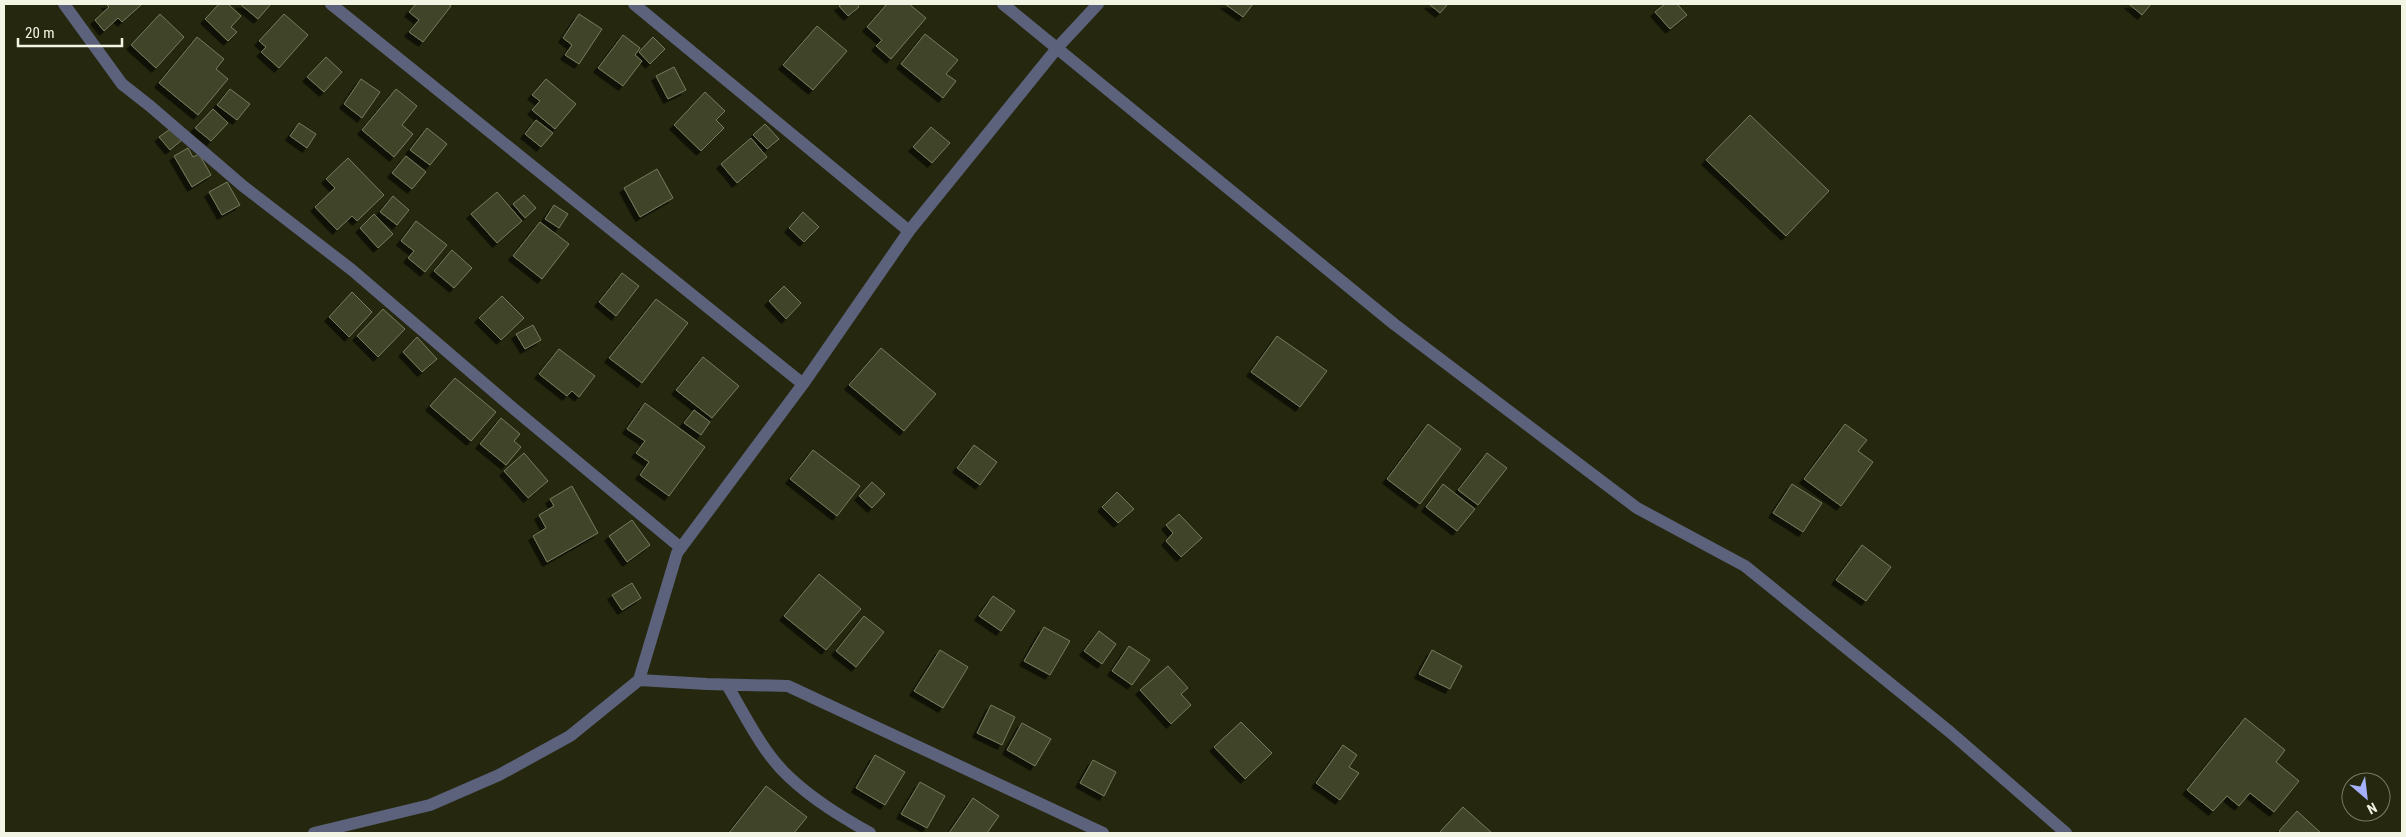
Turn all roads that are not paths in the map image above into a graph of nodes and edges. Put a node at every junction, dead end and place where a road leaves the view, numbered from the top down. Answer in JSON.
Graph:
{"nodes":[{"id":1,"x":64,"y":4,"type":"edge"},
{"id":2,"x":331,"y":4,"type":"edge"},
{"id":3,"x":634,"y":4,"type":"edge"},
{"id":4,"x":1003,"y":4,"type":"edge"},
{"id":5,"x":1098,"y":4,"type":"edge"},
{"id":6,"x":1058,"y":47,"type":"junction"},
{"id":7,"x":909,"y":231,"type":"junction"},
{"id":8,"x":803,"y":384,"type":"junction"},
{"id":9,"x":681,"y":548,"type":"junction"},
{"id":10,"x":639,"y":680,"type":"junction"},
{"id":11,"x":727,"y":685,"type":"junction"},
{"id":12,"x":314,"y":833,"type":"edge"},
{"id":13,"x":870,"y":833,"type":"edge"},
{"id":14,"x":1103,"y":833,"type":"edge"},
{"id":15,"x":2066,"y":833,"type":"edge"}],
"edges":[{"from":1,"to":9,"type":"street"},
{"from":2,"to":8,"type":"street"},
{"from":3,"to":7,"type":"street"},
{"from":4,"to":6,"type":"street"},
{"from":5,"to":6,"type":"street"},
{"from":6,"to":7,"type":"street"},
{"from":6,"to":15,"type":"street"},
{"from":7,"to":8,"type":"street"},
{"from":8,"to":9,"type":"street"},
{"from":9,"to":10,"type":"street"},
{"from":10,"to":11,"type":"street"},
{"from":10,"to":12,"type":"street"},
{"from":11,"to":13,"type":"street"},
{"from":11,"to":14,"type":"street"}]}
